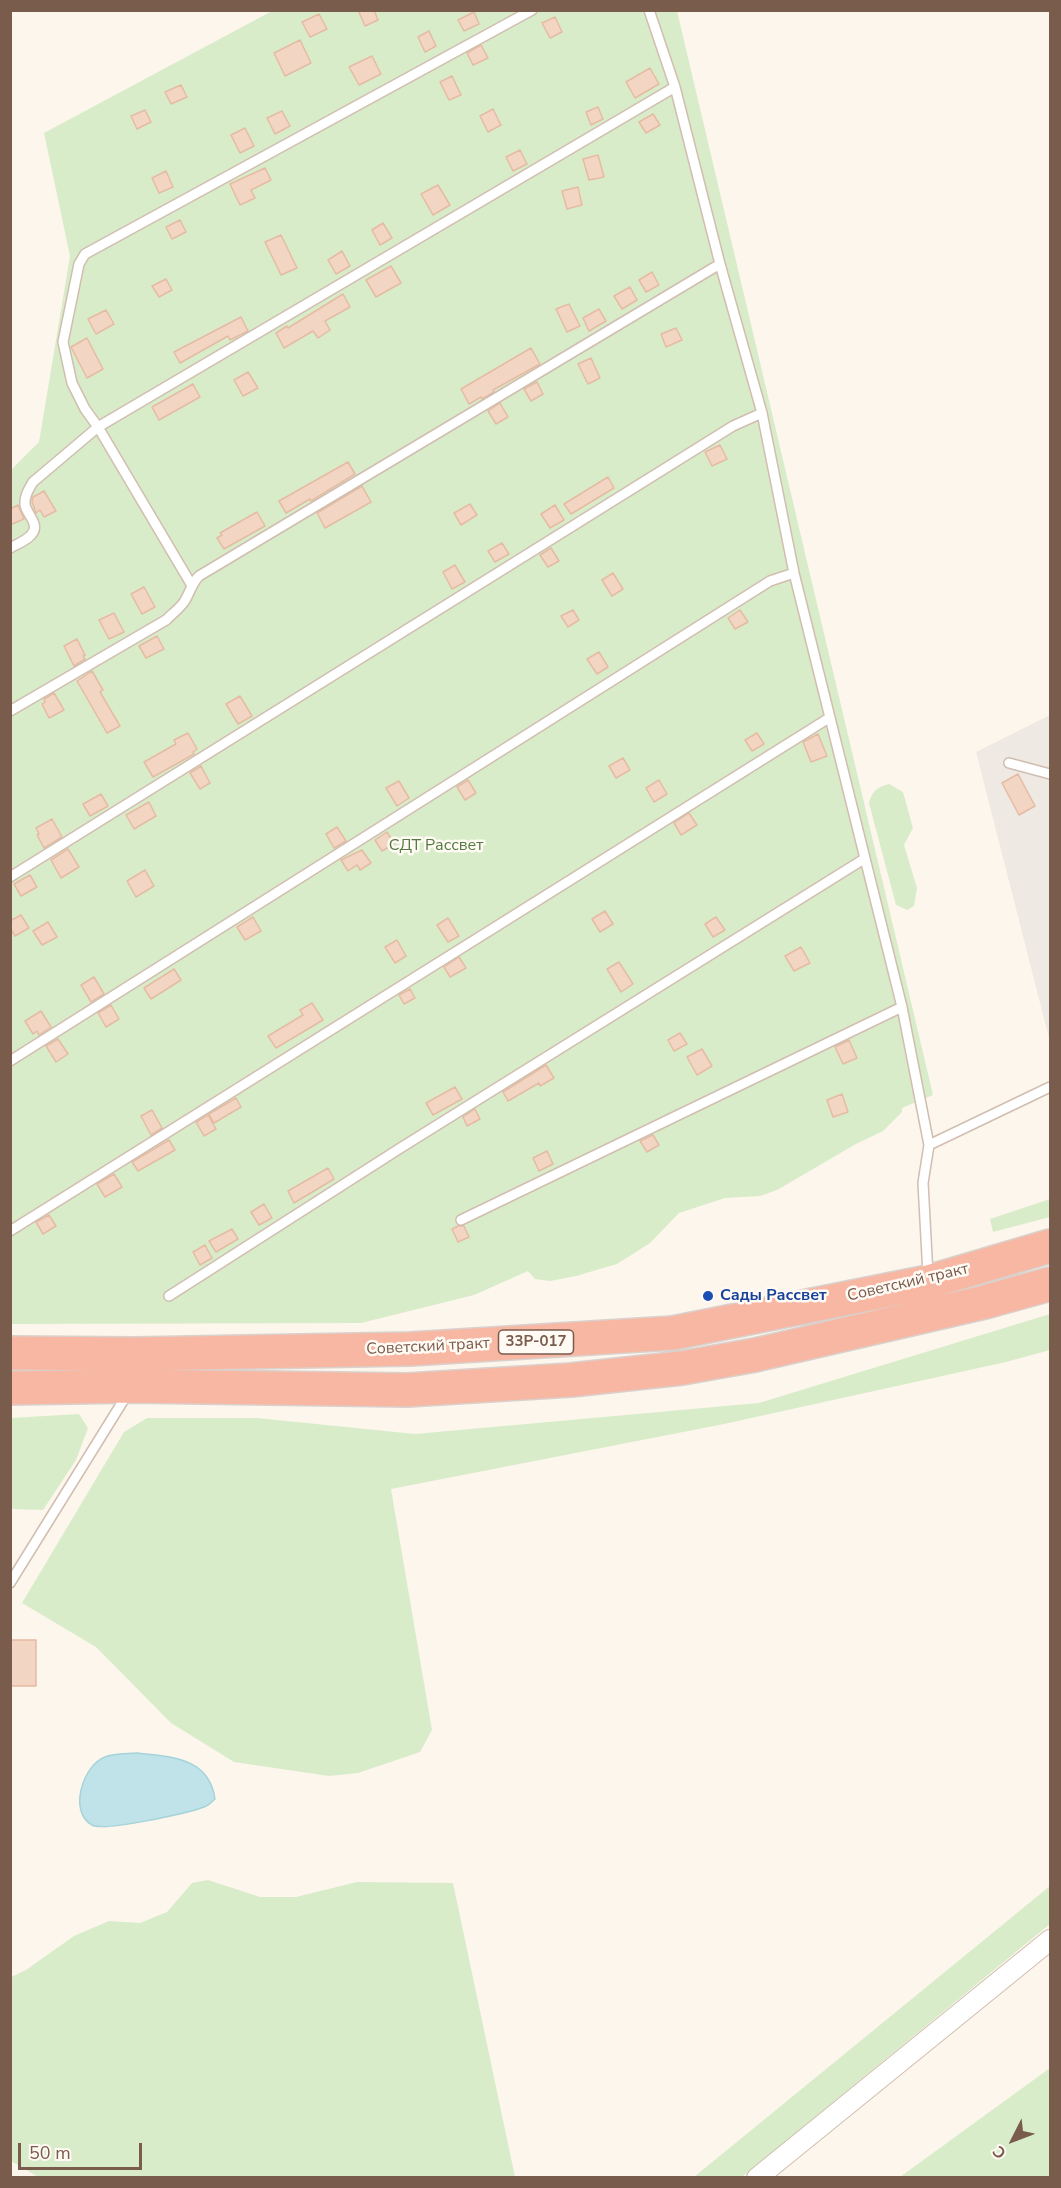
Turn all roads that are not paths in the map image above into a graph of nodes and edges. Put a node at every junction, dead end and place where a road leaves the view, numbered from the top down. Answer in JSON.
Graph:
{"nodes":[{"id":1,"x":532,"y":10,"type":"edge"},
{"id":2,"x":649,"y":10,"type":"edge"},
{"id":3,"x":675,"y":87,"type":"junction"},
{"id":4,"x":720,"y":264,"type":"junction"},
{"id":5,"x":762,"y":413,"type":"junction"},
{"id":6,"x":98,"y":427,"type":"junction"},
{"id":7,"x":10,"y":548,"type":"edge"},
{"id":8,"x":794,"y":573,"type":"junction"},
{"id":9,"x":191,"y":585,"type":"junction"},
{"id":10,"x":10,"y":711,"type":"edge"},
{"id":11,"x":829,"y":718,"type":"junction"},
{"id":12,"x":1009,"y":763,"type":"dead end"},
{"id":13,"x":1050,"y":774,"type":"edge"},
{"id":14,"x":864,"y":859,"type":"junction"},
{"id":15,"x":10,"y":877,"type":"edge"},
{"id":16,"x":903,"y":1007,"type":"junction"},
{"id":17,"x":10,"y":1061,"type":"edge"},
{"id":18,"x":1050,"y":1087,"type":"edge"},
{"id":19,"x":929,"y":1145,"type":"junction"},
{"id":20,"x":461,"y":1220,"type":"dead end"},
{"id":21,"x":10,"y":1232,"type":"edge"},
{"id":22,"x":1050,"y":1246,"type":"edge"},
{"id":23,"x":928,"y":1282,"type":"junction"},
{"id":24,"x":1050,"y":1284,"type":"edge"},
{"id":25,"x":169,"y":1296,"type":"dead end"},
{"id":26,"x":10,"y":1353,"type":"edge"},
{"id":27,"x":132,"y":1386,"type":"junction"},
{"id":28,"x":10,"y":1388,"type":"edge"},
{"id":29,"x":10,"y":1583,"type":"edge"},
{"id":30,"x":1050,"y":1941,"type":"edge"},
{"id":31,"x":757,"y":2178,"type":"edge"}],
"edges":[{"from":1,"to":6,"type":"lane"},
{"from":2,"to":3,"type":"lane"},
{"from":3,"to":4,"type":"lane"},
{"from":3,"to":6,"type":"lane"},
{"from":4,"to":5,"type":"lane"},
{"from":4,"to":9,"type":"lane"},
{"from":5,"to":8,"type":"lane"},
{"from":5,"to":15,"type":"lane"},
{"from":6,"to":7,"type":"lane"},
{"from":6,"to":9,"type":"lane"},
{"from":8,"to":11,"type":"lane"},
{"from":8,"to":17,"type":"lane"},
{"from":9,"to":10,"type":"lane"},
{"from":11,"to":14,"type":"lane"},
{"from":11,"to":21,"type":"lane"},
{"from":12,"to":13,"type":"lane"},
{"from":14,"to":16,"type":"lane"},
{"from":14,"to":25,"type":"lane"},
{"from":16,"to":19,"type":"lane"},
{"from":16,"to":20,"type":"lane"},
{"from":18,"to":19,"type":"lane"},
{"from":19,"to":23,"type":"lane"},
{"from":22,"to":23,"type":"highway","name":"Советский тракт","number":"33Р-017"},
{"from":23,"to":26,"type":"highway","name":"Советский тракт","number":"33Р-017"},
{"from":24,"to":27,"type":"highway"},
{"from":27,"to":28,"type":"highway"},
{"from":27,"to":29,"type":"lane"},
{"from":30,"to":31,"type":"street"}]}
